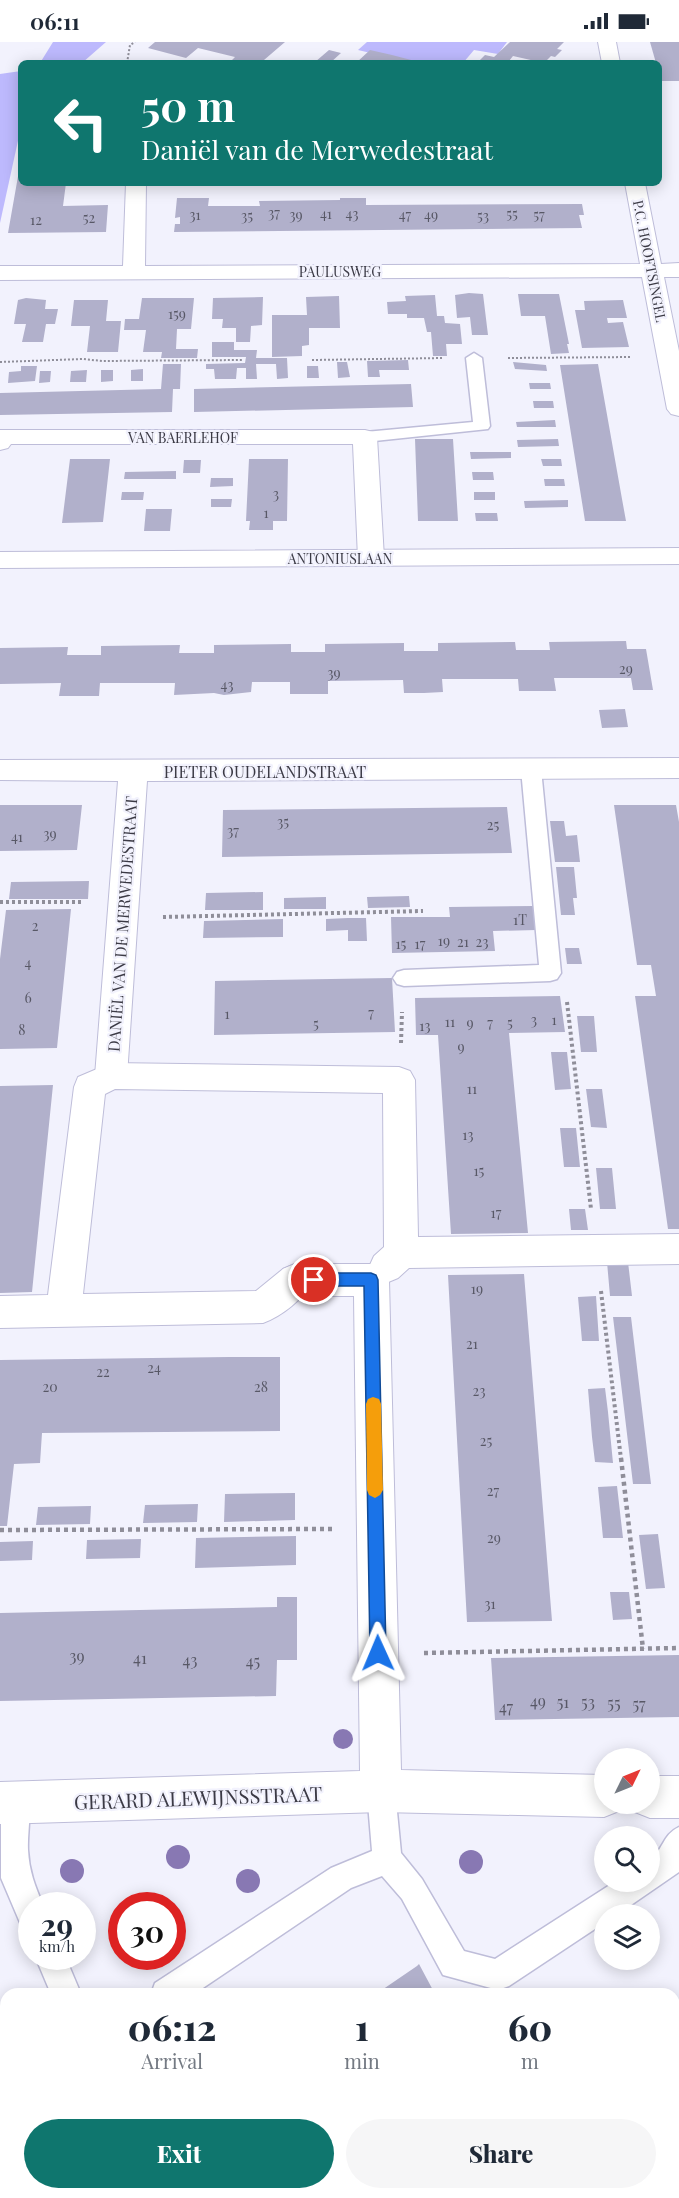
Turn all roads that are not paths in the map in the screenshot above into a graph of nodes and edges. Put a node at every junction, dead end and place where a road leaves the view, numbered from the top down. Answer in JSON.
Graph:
{"nodes":[{"id":1,"x":607,"y":42,"type":"edge"},
{"id":2,"x":610,"y":60,"type":"edge"},
{"id":3,"x":136,"y":186,"type":"edge"},
{"id":4,"x":636,"y":186,"type":"edge"},
{"id":5,"x":679,"y":270,"type":"edge"},
{"id":6,"x":653,"y":271,"type":"junction"},
{"id":7,"x":134,"y":272,"type":"junction"},
{"id":8,"x":0,"y":273,"type":"edge"},
{"id":9,"x":474,"y":358,"type":"dead end"},
{"id":10,"x":679,"y":410,"type":"edge"},
{"id":11,"x":364,"y":437,"type":"junction"},
{"id":12,"x":0,"y":439,"type":"edge"},
{"id":13,"x":679,"y":556,"type":"edge"},
{"id":14,"x":371,"y":558,"type":"junction"},
{"id":15,"x":0,"y":560,"type":"edge"},
{"id":16,"x":679,"y":768,"type":"edge"},
{"id":17,"x":531,"y":769,"type":"junction"},
{"id":18,"x":0,"y":770,"type":"edge"},
{"id":19,"x":133,"y":771,"type":"junction"},
{"id":20,"x":404,"y":978,"type":"road end"},
{"id":21,"x":111,"y":1076,"type":"junction"},
{"id":22,"x":679,"y":1249,"type":"edge"},
{"id":23,"x":401,"y":1253,"type":"junction"},
{"id":24,"x":371,"y":1280,"type":"junction"},
{"id":25,"x":64,"y":1310,"type":"junction"},
{"id":26,"x":0,"y":1312,"type":"edge"},
{"id":27,"x":381,"y":1791,"type":"junction"},
{"id":28,"x":594,"y":1796,"type":"edge"},
{"id":29,"x":660,"y":1797,"type":"edge"},
{"id":30,"x":679,"y":1797,"type":"edge"},
{"id":31,"x":7,"y":1803,"type":"edge"},
{"id":32,"x":679,"y":1842,"type":"edge"},
{"id":33,"x":387,"y":1860,"type":"junction"},
{"id":34,"x":660,"y":1870,"type":"edge"},
{"id":35,"x":22,"y":1892,"type":"edge"},
{"id":36,"x":625,"y":1892,"type":"edge"},
{"id":37,"x":56,"y":1970,"type":"edge"},
{"id":38,"x":63,"y":1988,"type":"edge"},
{"id":39,"x":174,"y":1988,"type":"edge"}],
"edges":[{"from":1,"to":2,"type":"street"},
{"from":3,"to":7,"type":"street"},
{"from":4,"to":6,"type":"street","name":"P.C. HOOFTSINGEL"},
{"from":5,"to":6,"type":"street","name":"PAULUSWEG"},
{"from":6,"to":7,"type":"street","name":"PAULUSWEG"},
{"from":6,"to":10,"type":"street","name":"P.C. HOOFTSINGEL"},
{"from":7,"to":8,"type":"street","name":"PAULUSWEG"},
{"from":9,"to":11,"type":"lane","name":"VAN BAERLEHOF"},
{"from":11,"to":12,"type":"street","name":"VAN BAERLEHOF"},
{"from":11,"to":14,"type":"street"},
{"from":13,"to":14,"type":"street","name":"ANTONIUSLAAN"},
{"from":14,"to":15,"type":"street","name":"ANTONIUSLAAN"},
{"from":16,"to":17,"type":"street","name":"PIETER OUDELANDSTRAAT"},
{"from":17,"to":19,"type":"street","name":"PIETER OUDELANDSTRAAT"},
{"from":17,"to":20,"type":"lane"},
{"from":18,"to":19,"type":"street","name":"PIETER OUDELANDSTRAAT"},
{"from":19,"to":21,"type":"street","name":"DANIËL VAN DE MERWEDESTRAAT"},
{"from":21,"to":23,"type":"street","name":"DANIËL VAN DE MERWEDESTRAAT"},
{"from":21,"to":25,"type":"street","name":"DANIËL VAN DE MERWEDESTRAAT"},
{"from":22,"to":23,"type":"street"},
{"from":23,"to":24,"type":"street"},
{"from":24,"to":25,"type":"street"},
{"from":24,"to":27,"type":"street"},
{"from":25,"to":26,"type":"street"},
{"from":27,"to":28,"type":"street","name":"GERARD ALEWIJNSSTRAAT"},
{"from":27,"to":31,"type":"street","name":"GERARD ALEWIJNSSTRAAT"},
{"from":27,"to":33,"type":"lane"},
{"from":29,"to":30,"type":"street"},
{"from":31,"to":35,"type":"lane","name":"GERARD ALEWIJNSSTRAAT"},
{"from":32,"to":34,"type":"lane"},
{"from":33,"to":36,"type":"lane"},
{"from":33,"to":39,"type":"lane"},
{"from":37,"to":38,"type":"lane"}]}
